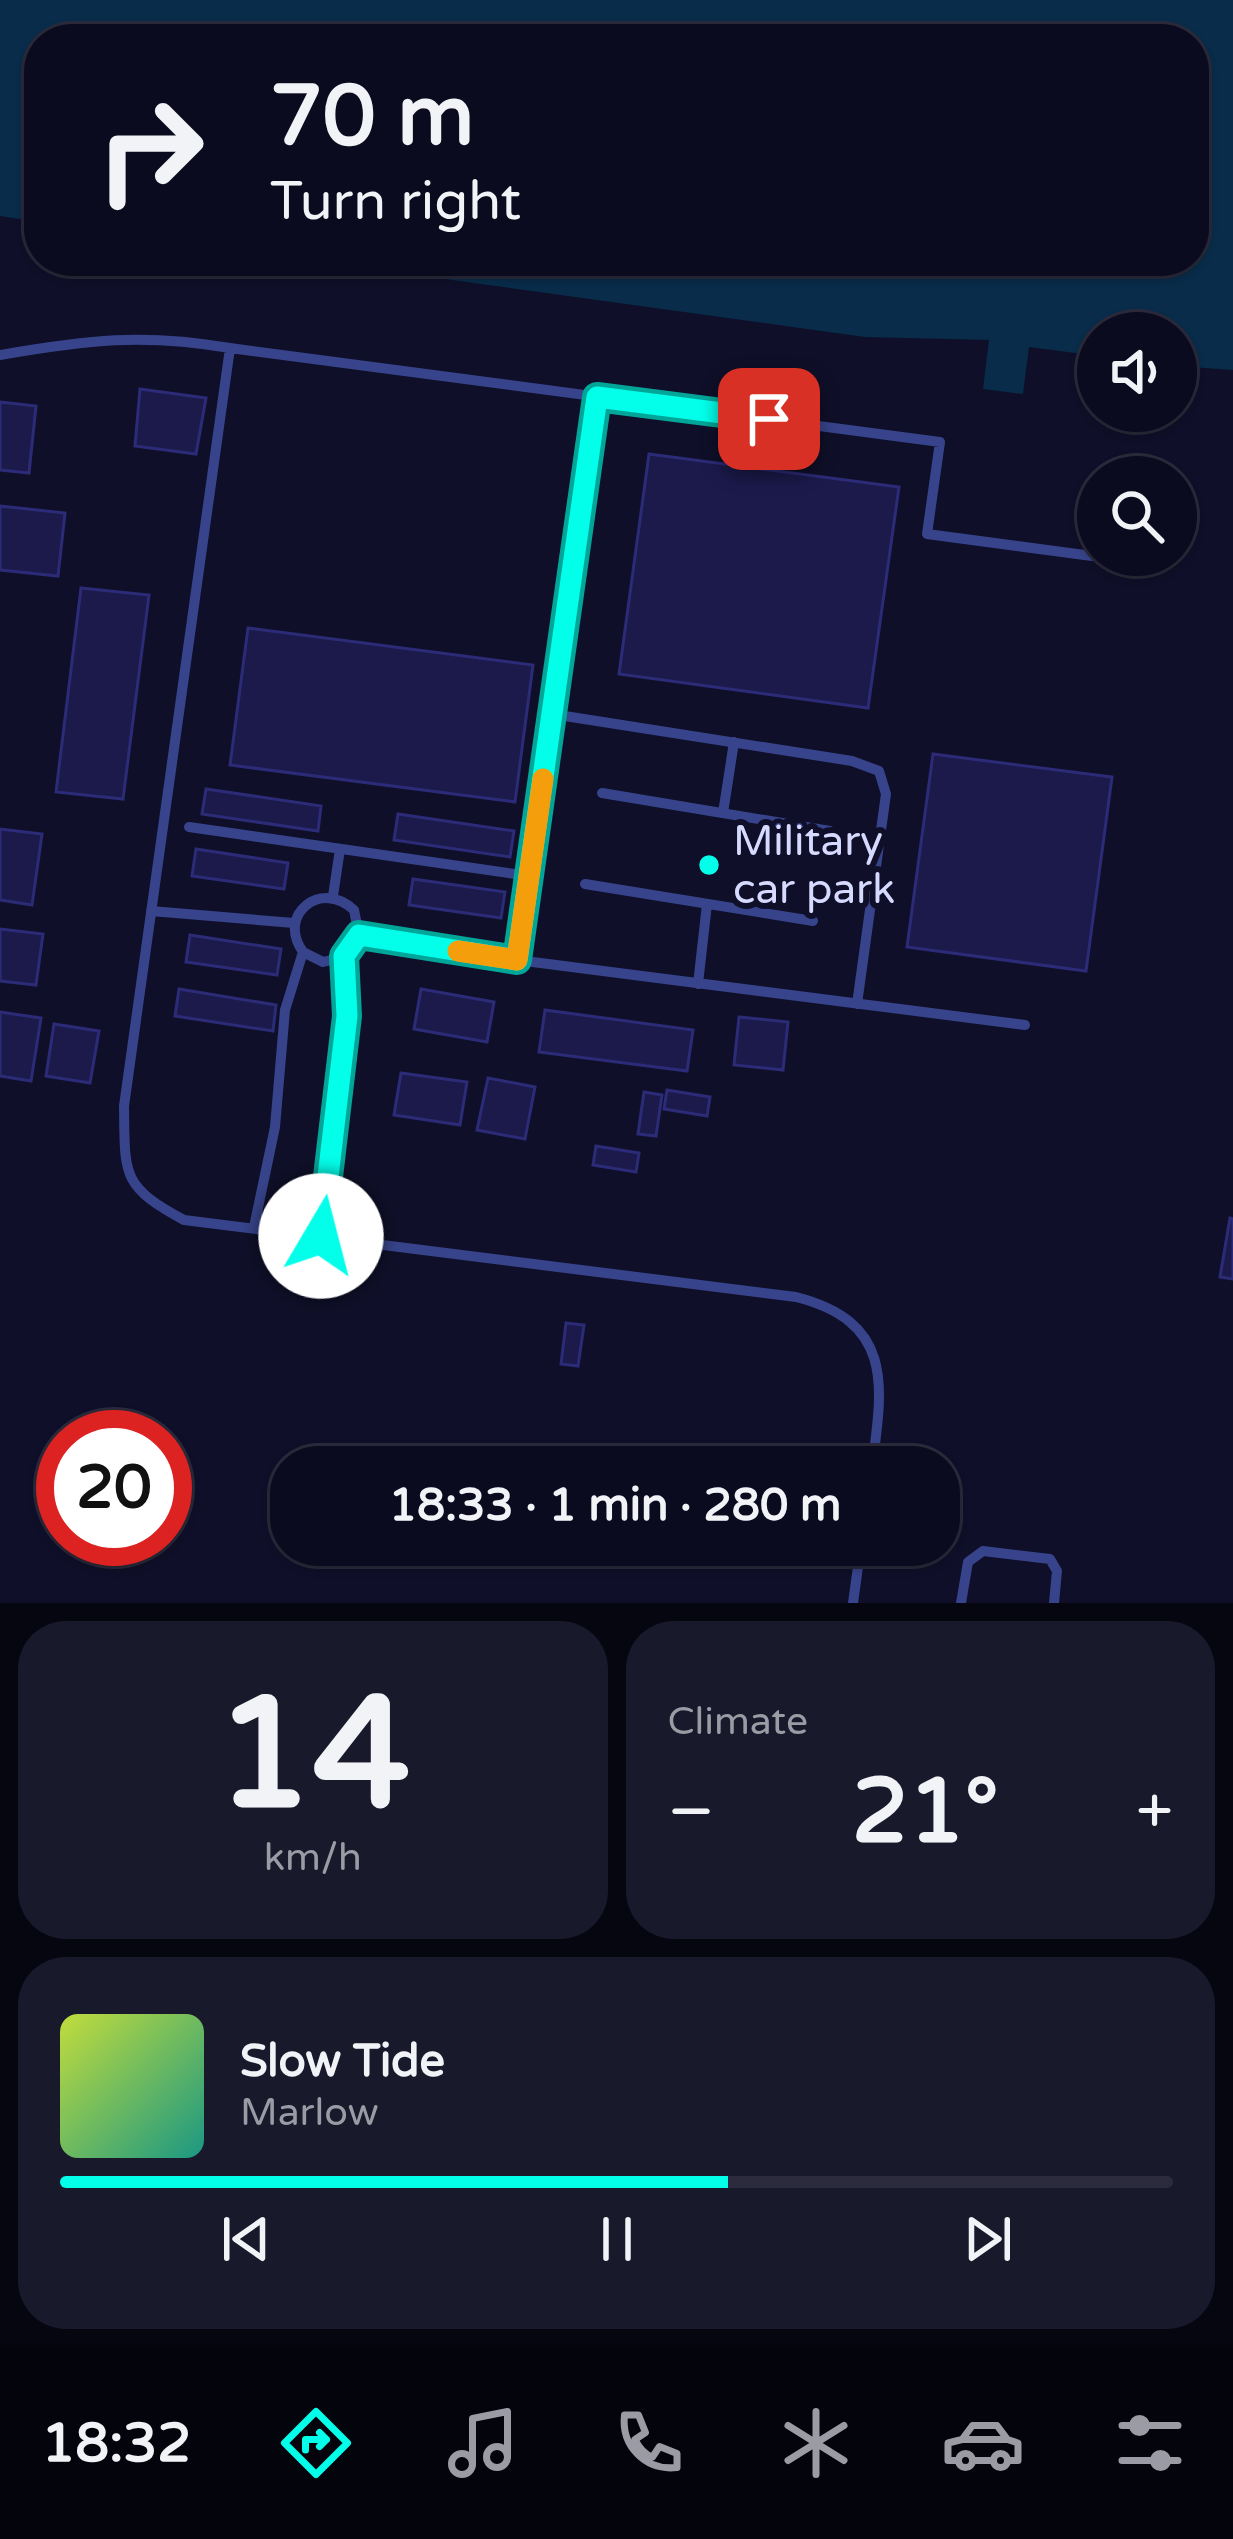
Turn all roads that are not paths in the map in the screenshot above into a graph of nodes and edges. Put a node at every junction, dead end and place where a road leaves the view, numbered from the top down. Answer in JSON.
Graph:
{"nodes":[{"id":1,"x":230,"y":347,"type":"junction"},
{"id":2,"x":0,"y":355,"type":"edge"},
{"id":3,"x":597,"y":397,"type":"junction"},
{"id":4,"x":1077,"y":554,"type":"edge"},
{"id":5,"x":552,"y":714,"type":"junction"},
{"id":6,"x":734,"y":742,"type":"junction"},
{"id":7,"x":602,"y":793,"type":"dead end"},
{"id":8,"x":723,"y":813,"type":"junction"},
{"id":9,"x":189,"y":827,"type":"dead end"},
{"id":10,"x":830,"y":831,"type":"dead end"},
{"id":11,"x":340,"y":849,"type":"junction"},
{"id":12,"x":529,"y":876,"type":"junction"},
{"id":13,"x":584,"y":884,"type":"dead end"},
{"id":14,"x":333,"y":896,"type":"junction"},
{"id":15,"x":707,"y":904,"type":"junction"},
{"id":16,"x":151,"y":911,"type":"junction"},
{"id":17,"x":813,"y":921,"type":"dead end"},
{"id":18,"x":294,"y":923,"type":"junction"},
{"id":19,"x":359,"y":935,"type":"junction"},
{"id":20,"x":303,"y":952,"type":"junction"},
{"id":21,"x":344,"y":956,"type":"junction"},
{"id":22,"x":517,"y":960,"type":"junction"},
{"id":23,"x":698,"y":984,"type":"junction"},
{"id":24,"x":857,"y":1004,"type":"junction"},
{"id":25,"x":1025,"y":1025,"type":"dead end"},
{"id":26,"x":254,"y":1227,"type":"junction"},
{"id":27,"x":321,"y":1236,"type":"junction"},
{"id":28,"x":875,"y":1446,"type":"edge"},
{"id":29,"x":858,"y":1566,"type":"edge"},
{"id":30,"x":853,"y":1603,"type":"edge"},
{"id":31,"x":961,"y":1603,"type":"edge"},
{"id":32,"x":1054,"y":1603,"type":"edge"}],
"edges":[{"from":1,"to":2,"type":"lane"},
{"from":1,"to":3,"type":"lane"},
{"from":1,"to":16,"type":"lane"},
{"from":3,"to":4,"type":"lane"},
{"from":3,"to":5,"type":"lane"},
{"from":5,"to":6,"type":"lane"},
{"from":5,"to":12,"type":"lane"},
{"from":6,"to":8,"type":"lane"},
{"from":6,"to":24,"type":"lane"},
{"from":7,"to":8,"type":"lane"},
{"from":8,"to":10,"type":"lane"},
{"from":9,"to":11,"type":"lane"},
{"from":11,"to":12,"type":"lane"},
{"from":11,"to":14,"type":"lane"},
{"from":12,"to":22,"type":"lane"},
{"from":13,"to":15,"type":"lane"},
{"from":14,"to":18,"type":"lane"},
{"from":14,"to":19,"type":"lane"},
{"from":15,"to":17,"type":"lane"},
{"from":15,"to":23,"type":"lane"},
{"from":16,"to":18,"type":"lane"},
{"from":16,"to":26,"type":"lane"},
{"from":18,"to":20,"type":"lane"},
{"from":19,"to":21,"type":"lane"},
{"from":19,"to":22,"type":"lane"},
{"from":20,"to":21,"type":"lane"},
{"from":20,"to":26,"type":"lane"},
{"from":21,"to":27,"type":"lane"},
{"from":22,"to":23,"type":"lane"},
{"from":23,"to":24,"type":"lane"},
{"from":24,"to":25,"type":"lane"},
{"from":26,"to":27,"type":"lane"},
{"from":27,"to":28,"type":"lane"},
{"from":29,"to":30,"type":"lane"},
{"from":31,"to":32,"type":"lane"}]}
